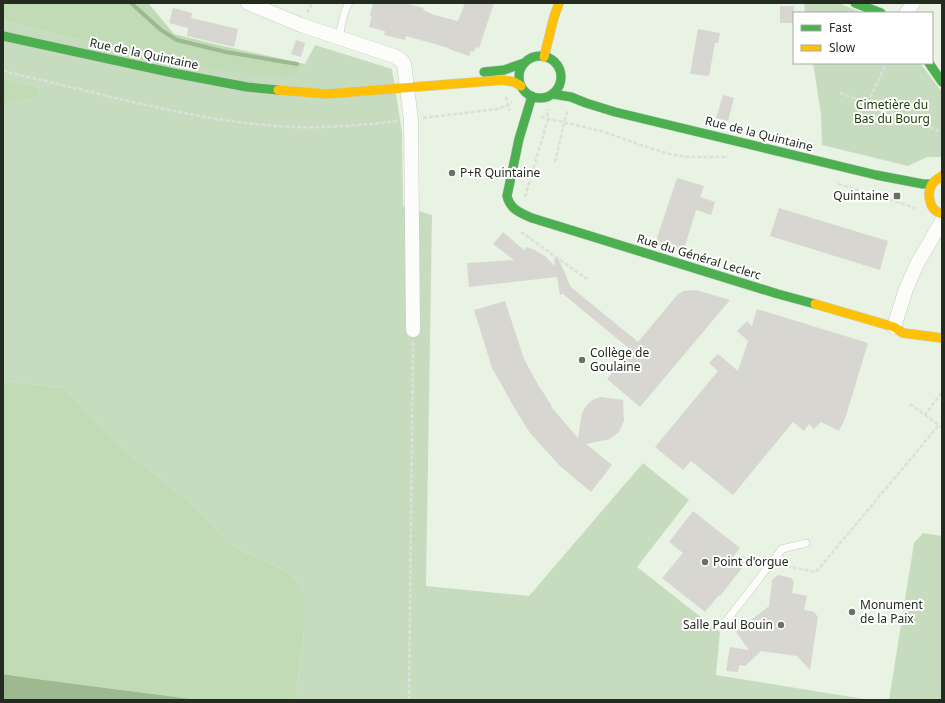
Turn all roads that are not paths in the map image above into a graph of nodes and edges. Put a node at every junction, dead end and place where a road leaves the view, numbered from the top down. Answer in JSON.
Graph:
{"nodes":[{"id":1,"x":248,"y":3,"type":"edge"},
{"id":2,"x":349,"y":3,"type":"edge"},
{"id":3,"x":559,"y":3,"type":"edge"},
{"id":4,"x":855,"y":3,"type":"edge"},
{"id":5,"x":913,"y":3,"type":"edge"},
{"id":6,"x":878,"y":12,"type":"edge"},
{"id":7,"x":907,"y":12,"type":"edge"},
{"id":8,"x":3,"y":36,"type":"edge"},
{"id":9,"x":339,"y":38,"type":"junction"},
{"id":10,"x":544,"y":57,"type":"junction"},
{"id":11,"x":524,"y":63,"type":"junction"},
{"id":12,"x":474,"y":73,"type":"dead end"},
{"id":13,"x":561,"y":74,"type":"junction"},
{"id":14,"x":451,"y":75,"type":"dead end"},
{"id":15,"x":571,"y":83,"type":"dead end"},
{"id":16,"x":406,"y":84,"type":"junction"},
{"id":17,"x":521,"y":86,"type":"junction"},
{"id":18,"x":585,"y":92,"type":"dead end"},
{"id":19,"x":550,"y":95,"type":"junction"},
{"id":20,"x":532,"y":96,"type":"junction"},
{"id":21,"x":637,"y":117,"type":"junction"},
{"id":22,"x":876,"y":175,"type":"junction"},
{"id":23,"x":942,"y":176,"type":"edge"},
{"id":24,"x":932,"y":184,"type":"junction"},
{"id":25,"x":908,"y":190,"type":"dead end"},
{"id":26,"x":942,"y":214,"type":"edge"},
{"id":27,"x":942,"y":221,"type":"edge"},
{"id":28,"x":894,"y":327,"type":"junction"},
{"id":29,"x":413,"y":330,"type":"road end"},
{"id":30,"x":942,"y":338,"type":"edge"},
{"id":31,"x":806,"y":543,"type":"dead end"},
{"id":32,"x":724,"y":624,"type":"dead end"}],
"edges":[{"from":1,"to":9,"type":"street"},
{"from":2,"to":9,"type":"lane"},
{"from":3,"to":10,"type":"street"},
{"from":4,"to":6,"type":"street"},
{"from":5,"to":7,"type":"street"},
{"from":8,"to":16,"type":"street","name":"Rue de la Quintaine"},
{"from":9,"to":16,"type":"street"},
{"from":10,"to":11,"type":"street"},
{"from":10,"to":13,"type":"street"},
{"from":11,"to":12,"type":"street"},
{"from":11,"to":17,"type":"street"},
{"from":13,"to":15,"type":"street"},
{"from":13,"to":19,"type":"street"},
{"from":14,"to":16,"type":"street","name":"Rue de la Quintaine"},
{"from":16,"to":17,"type":"street","name":"Rue de la Quintaine"},
{"from":16,"to":29,"type":"street"},
{"from":17,"to":20,"type":"street"},
{"from":18,"to":21,"type":"street","name":"Rue de la Quintaine"},
{"from":19,"to":20,"type":"street"},
{"from":19,"to":21,"type":"street","name":"Rue de la Quintaine"},
{"from":20,"to":28,"type":"street","name":"Rue du Général Leclerc"},
{"from":21,"to":22,"type":"street","name":"Rue de la Quintaine"},
{"from":22,"to":24,"type":"street","name":"Rue de la Quintaine"},
{"from":22,"to":25,"type":"street","name":"Rue de la Quintaine"},
{"from":23,"to":24,"type":"street"},
{"from":24,"to":26,"type":"street"},
{"from":27,"to":28,"type":"street"},
{"from":28,"to":30,"type":"street","name":"Rue du Général Leclerc"},
{"from":31,"to":32,"type":"lane"}]}
